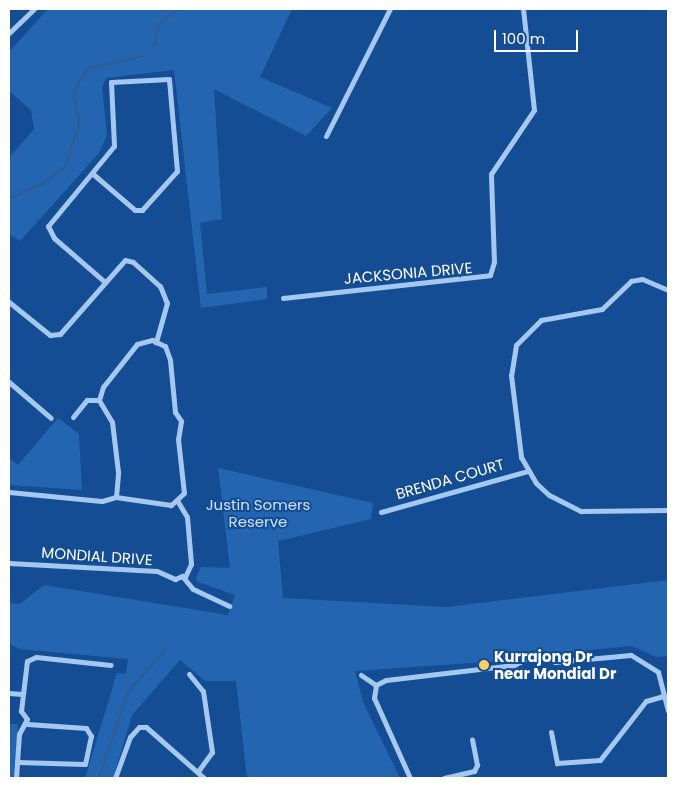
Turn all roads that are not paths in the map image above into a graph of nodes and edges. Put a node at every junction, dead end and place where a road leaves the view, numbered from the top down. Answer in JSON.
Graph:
{"nodes":[{"id":1,"x":34,"y":9,"type":"edge"},
{"id":2,"x":390,"y":9,"type":"edge"},
{"id":3,"x":523,"y":9,"type":"edge"},
{"id":4,"x":9,"y":33,"type":"edge"},
{"id":5,"x":326,"y":136,"type":"dead end"},
{"id":6,"x":92,"y":174,"type":"junction"},
{"id":7,"x":105,"y":282,"type":"junction"},
{"id":8,"x":668,"y":290,"type":"edge"},
{"id":9,"x":283,"y":298,"type":"dead end"},
{"id":10,"x":9,"y":302,"type":"edge"},
{"id":11,"x":156,"y":342,"type":"junction"},
{"id":12,"x":9,"y":382,"type":"edge"},
{"id":13,"x":99,"y":400,"type":"junction"},
{"id":14,"x":73,"y":417,"type":"dead end"},
{"id":15,"x":51,"y":418,"type":"dead end"},
{"id":16,"x":528,"y":471,"type":"junction"},
{"id":17,"x":9,"y":492,"type":"edge"},
{"id":18,"x":116,"y":497,"type":"junction"},
{"id":19,"x":178,"y":502,"type":"junction"},
{"id":20,"x":668,"y":510,"type":"edge"},
{"id":21,"x":380,"y":512,"type":"dead end"},
{"id":22,"x":9,"y":563,"type":"edge"},
{"id":23,"x":186,"y":577,"type":"junction"},
{"id":24,"x":229,"y":606,"type":"dead end"},
{"id":25,"x":111,"y":665,"type":"dead end"},
{"id":26,"x":189,"y":674,"type":"dead end"},
{"id":27,"x":362,"y":675,"type":"dead end"},
{"id":28,"x":376,"y":686,"type":"junction"},
{"id":29,"x":9,"y":693,"type":"edge"},
{"id":30,"x":22,"y":694,"type":"junction"},
{"id":31,"x":664,"y":696,"type":"junction"},
{"id":32,"x":668,"y":711,"type":"edge"},
{"id":33,"x":27,"y":724,"type":"junction"},
{"id":34,"x":551,"y":732,"type":"dead end"},
{"id":35,"x":472,"y":739,"type":"dead end"},
{"id":36,"x":17,"y":762,"type":"junction"},
{"id":37,"x":198,"y":771,"type":"junction"},
{"id":38,"x":16,"y":778,"type":"edge"},
{"id":39,"x":115,"y":778,"type":"edge"},
{"id":40,"x":204,"y":778,"type":"edge"},
{"id":41,"x":410,"y":778,"type":"edge"},
{"id":42,"x":444,"y":778,"type":"edge"}],
"edges":[{"from":1,"to":4,"type":"street"},
{"from":2,"to":5,"type":"street"},
{"from":3,"to":9,"type":"street","name":"JACKSONIA DRIVE"},
{"from":6,"to":6,"type":"street"},
{"from":6,"to":7,"type":"street"},
{"from":7,"to":10,"type":"street"},
{"from":7,"to":11,"type":"street"},
{"from":8,"to":16,"type":"street"},
{"from":11,"to":13,"type":"street"},
{"from":11,"to":19,"type":"street"},
{"from":12,"to":15,"type":"street"},
{"from":13,"to":14,"type":"street"},
{"from":13,"to":18,"type":"street"},
{"from":16,"to":20,"type":"street"},
{"from":16,"to":21,"type":"street","name":"BRENDA COURT"},
{"from":17,"to":18,"type":"street"},
{"from":18,"to":19,"type":"street"},
{"from":19,"to":23,"type":"street"},
{"from":22,"to":23,"type":"street","name":"MONDIAL DRIVE"},
{"from":23,"to":24,"type":"street"},
{"from":25,"to":30,"type":"street"},
{"from":26,"to":37,"type":"street"},
{"from":27,"to":28,"type":"street"},
{"from":28,"to":31,"type":"street"},
{"from":28,"to":41,"type":"street"},
{"from":29,"to":30,"type":"street"},
{"from":30,"to":33,"type":"street"},
{"from":31,"to":32,"type":"street"},
{"from":31,"to":34,"type":"street"},
{"from":33,"to":36,"type":"street"},
{"from":33,"to":36,"type":"street"},
{"from":35,"to":42,"type":"street"},
{"from":36,"to":38,"type":"street"},
{"from":37,"to":39,"type":"street"},
{"from":37,"to":40,"type":"street"}]}
